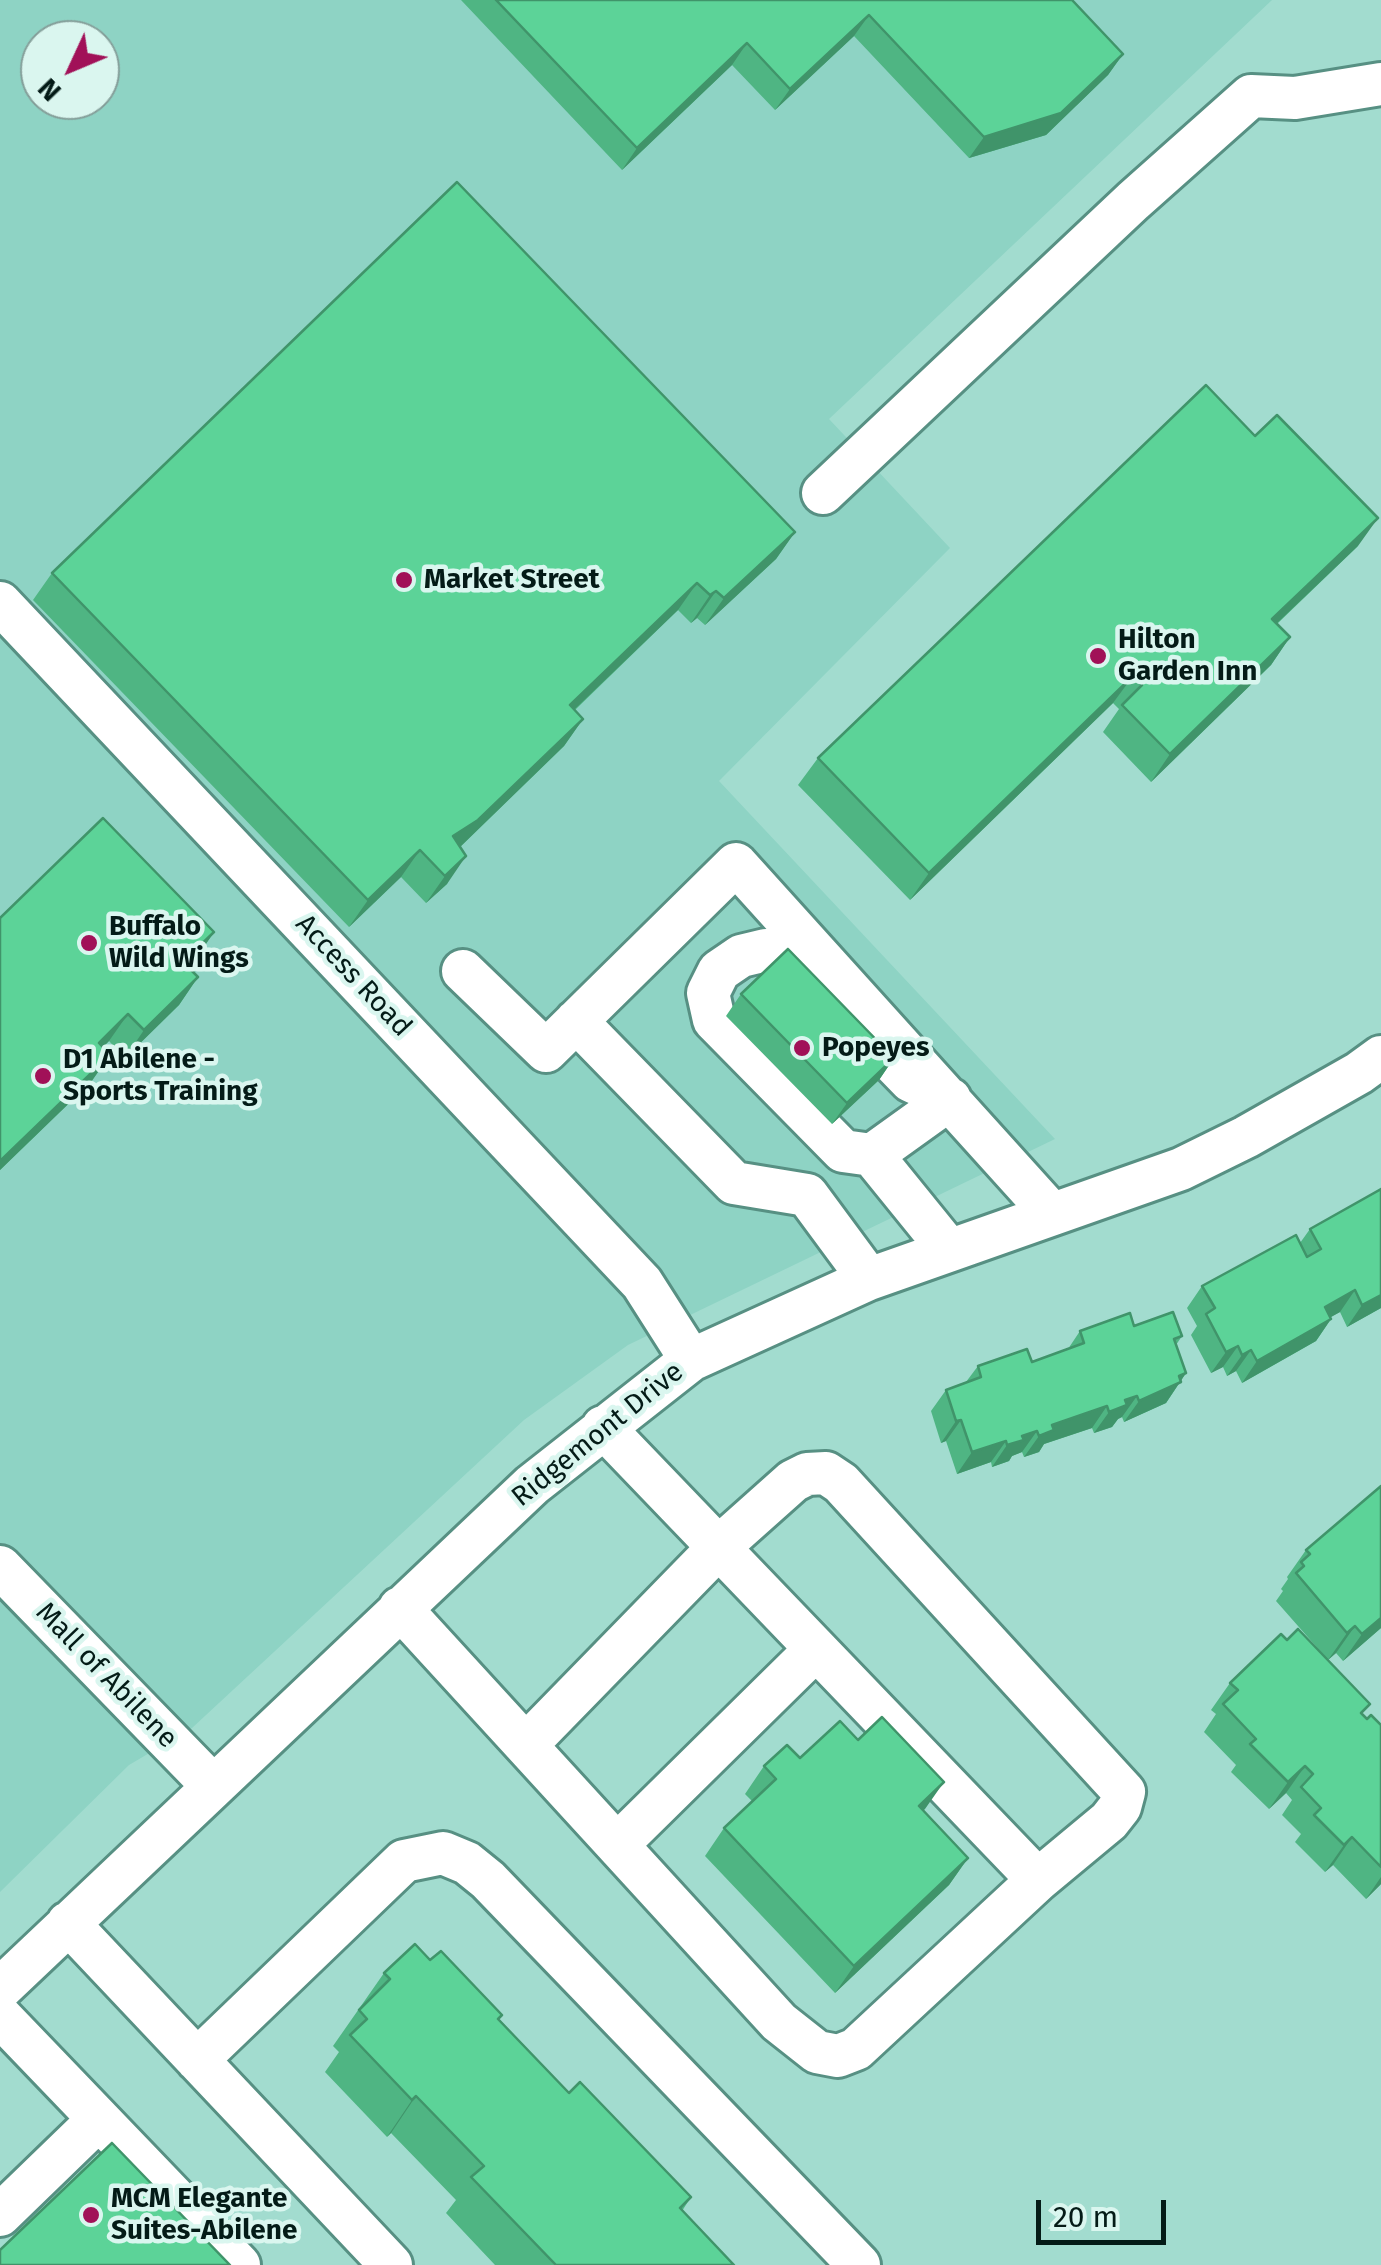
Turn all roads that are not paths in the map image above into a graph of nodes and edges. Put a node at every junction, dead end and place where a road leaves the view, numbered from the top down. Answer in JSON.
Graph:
{"nodes":[{"id":1,"x":1381,"y":84,"type":"edge"},
{"id":2,"x":823,"y":493,"type":"dead end"},
{"id":3,"x":0,"y":603,"type":"edge"},
{"id":4,"x":463,"y":971,"type":"dead end"},
{"id":5,"x":576,"y":1022,"type":"junction"},
{"id":6,"x":1381,"y":1057,"type":"edge"},
{"id":7,"x":950,"y":1099,"type":"junction"},
{"id":8,"x":872,"y":1155,"type":"junction"},
{"id":9,"x":1052,"y":1214,"type":"junction"},
{"id":10,"x":950,"y":1250,"type":"junction"},
{"id":11,"x":870,"y":1279,"type":"junction"},
{"id":12,"x":691,"y":1360,"type":"junction"},
{"id":13,"x":603,"y":1427,"type":"junction"},
{"id":14,"x":719,"y":1547,"type":"junction"},
{"id":15,"x":0,"y":1567,"type":"edge"},
{"id":16,"x":400,"y":1608,"type":"junction"},
{"id":17,"x":816,"y":1649,"type":"junction"},
{"id":18,"x":526,"y":1745,"type":"junction"},
{"id":19,"x":212,"y":1785,"type":"junction"},
{"id":20,"x":617,"y":1845,"type":"junction"},
{"id":21,"x":1038,"y":1880,"type":"junction"},
{"id":22,"x":68,"y":1924,"type":"junction"},
{"id":23,"x":0,"y":1989,"type":"edge"},
{"id":24,"x":0,"y":2016,"type":"edge"},
{"id":25,"x":197,"y":2060,"type":"junction"},
{"id":26,"x":98,"y":2120,"type":"junction"},
{"id":27,"x":0,"y":2215,"type":"edge"},
{"id":28,"x":239,"y":2265,"type":"edge"},
{"id":29,"x":391,"y":2265,"type":"edge"},
{"id":30,"x":859,"y":2265,"type":"edge"}],
"edges":[{"from":1,"to":2,"type":"street"},
{"from":3,"to":12,"type":"street","name":"Access Road"},
{"from":4,"to":5,"type":"street"},
{"from":5,"to":7,"type":"street"},
{"from":5,"to":11,"type":"street"},
{"from":6,"to":9,"type":"street","name":"Ridgemont Drive"},
{"from":7,"to":8,"type":"street"},
{"from":7,"to":8,"type":"street"},
{"from":7,"to":9,"type":"street"},
{"from":8,"to":10,"type":"street"},
{"from":9,"to":10,"type":"street","name":"Ridgemont Drive"},
{"from":10,"to":11,"type":"street","name":"Ridgemont Drive"},
{"from":11,"to":12,"type":"street","name":"Ridgemont Drive"},
{"from":12,"to":13,"type":"street","name":"Ridgemont Drive"},
{"from":13,"to":14,"type":"street"},
{"from":13,"to":16,"type":"street","name":"Ridgemont Drive"},
{"from":14,"to":17,"type":"street"},
{"from":14,"to":18,"type":"street"},
{"from":14,"to":21,"type":"street"},
{"from":15,"to":19,"type":"street","name":"Mall of Abilene"},
{"from":16,"to":18,"type":"street"},
{"from":16,"to":19,"type":"street","name":"Ridgemont Drive"},
{"from":17,"to":20,"type":"street"},
{"from":17,"to":21,"type":"street"},
{"from":18,"to":20,"type":"street"},
{"from":19,"to":22,"type":"street","name":"Ridgemont Drive"},
{"from":20,"to":21,"type":"street"},
{"from":22,"to":23,"type":"street","name":"Ridgemont Drive"},
{"from":22,"to":25,"type":"street"},
{"from":24,"to":26,"type":"street"},
{"from":25,"to":29,"type":"street"},
{"from":25,"to":30,"type":"street"},
{"from":26,"to":27,"type":"street"},
{"from":26,"to":28,"type":"street"}]}
